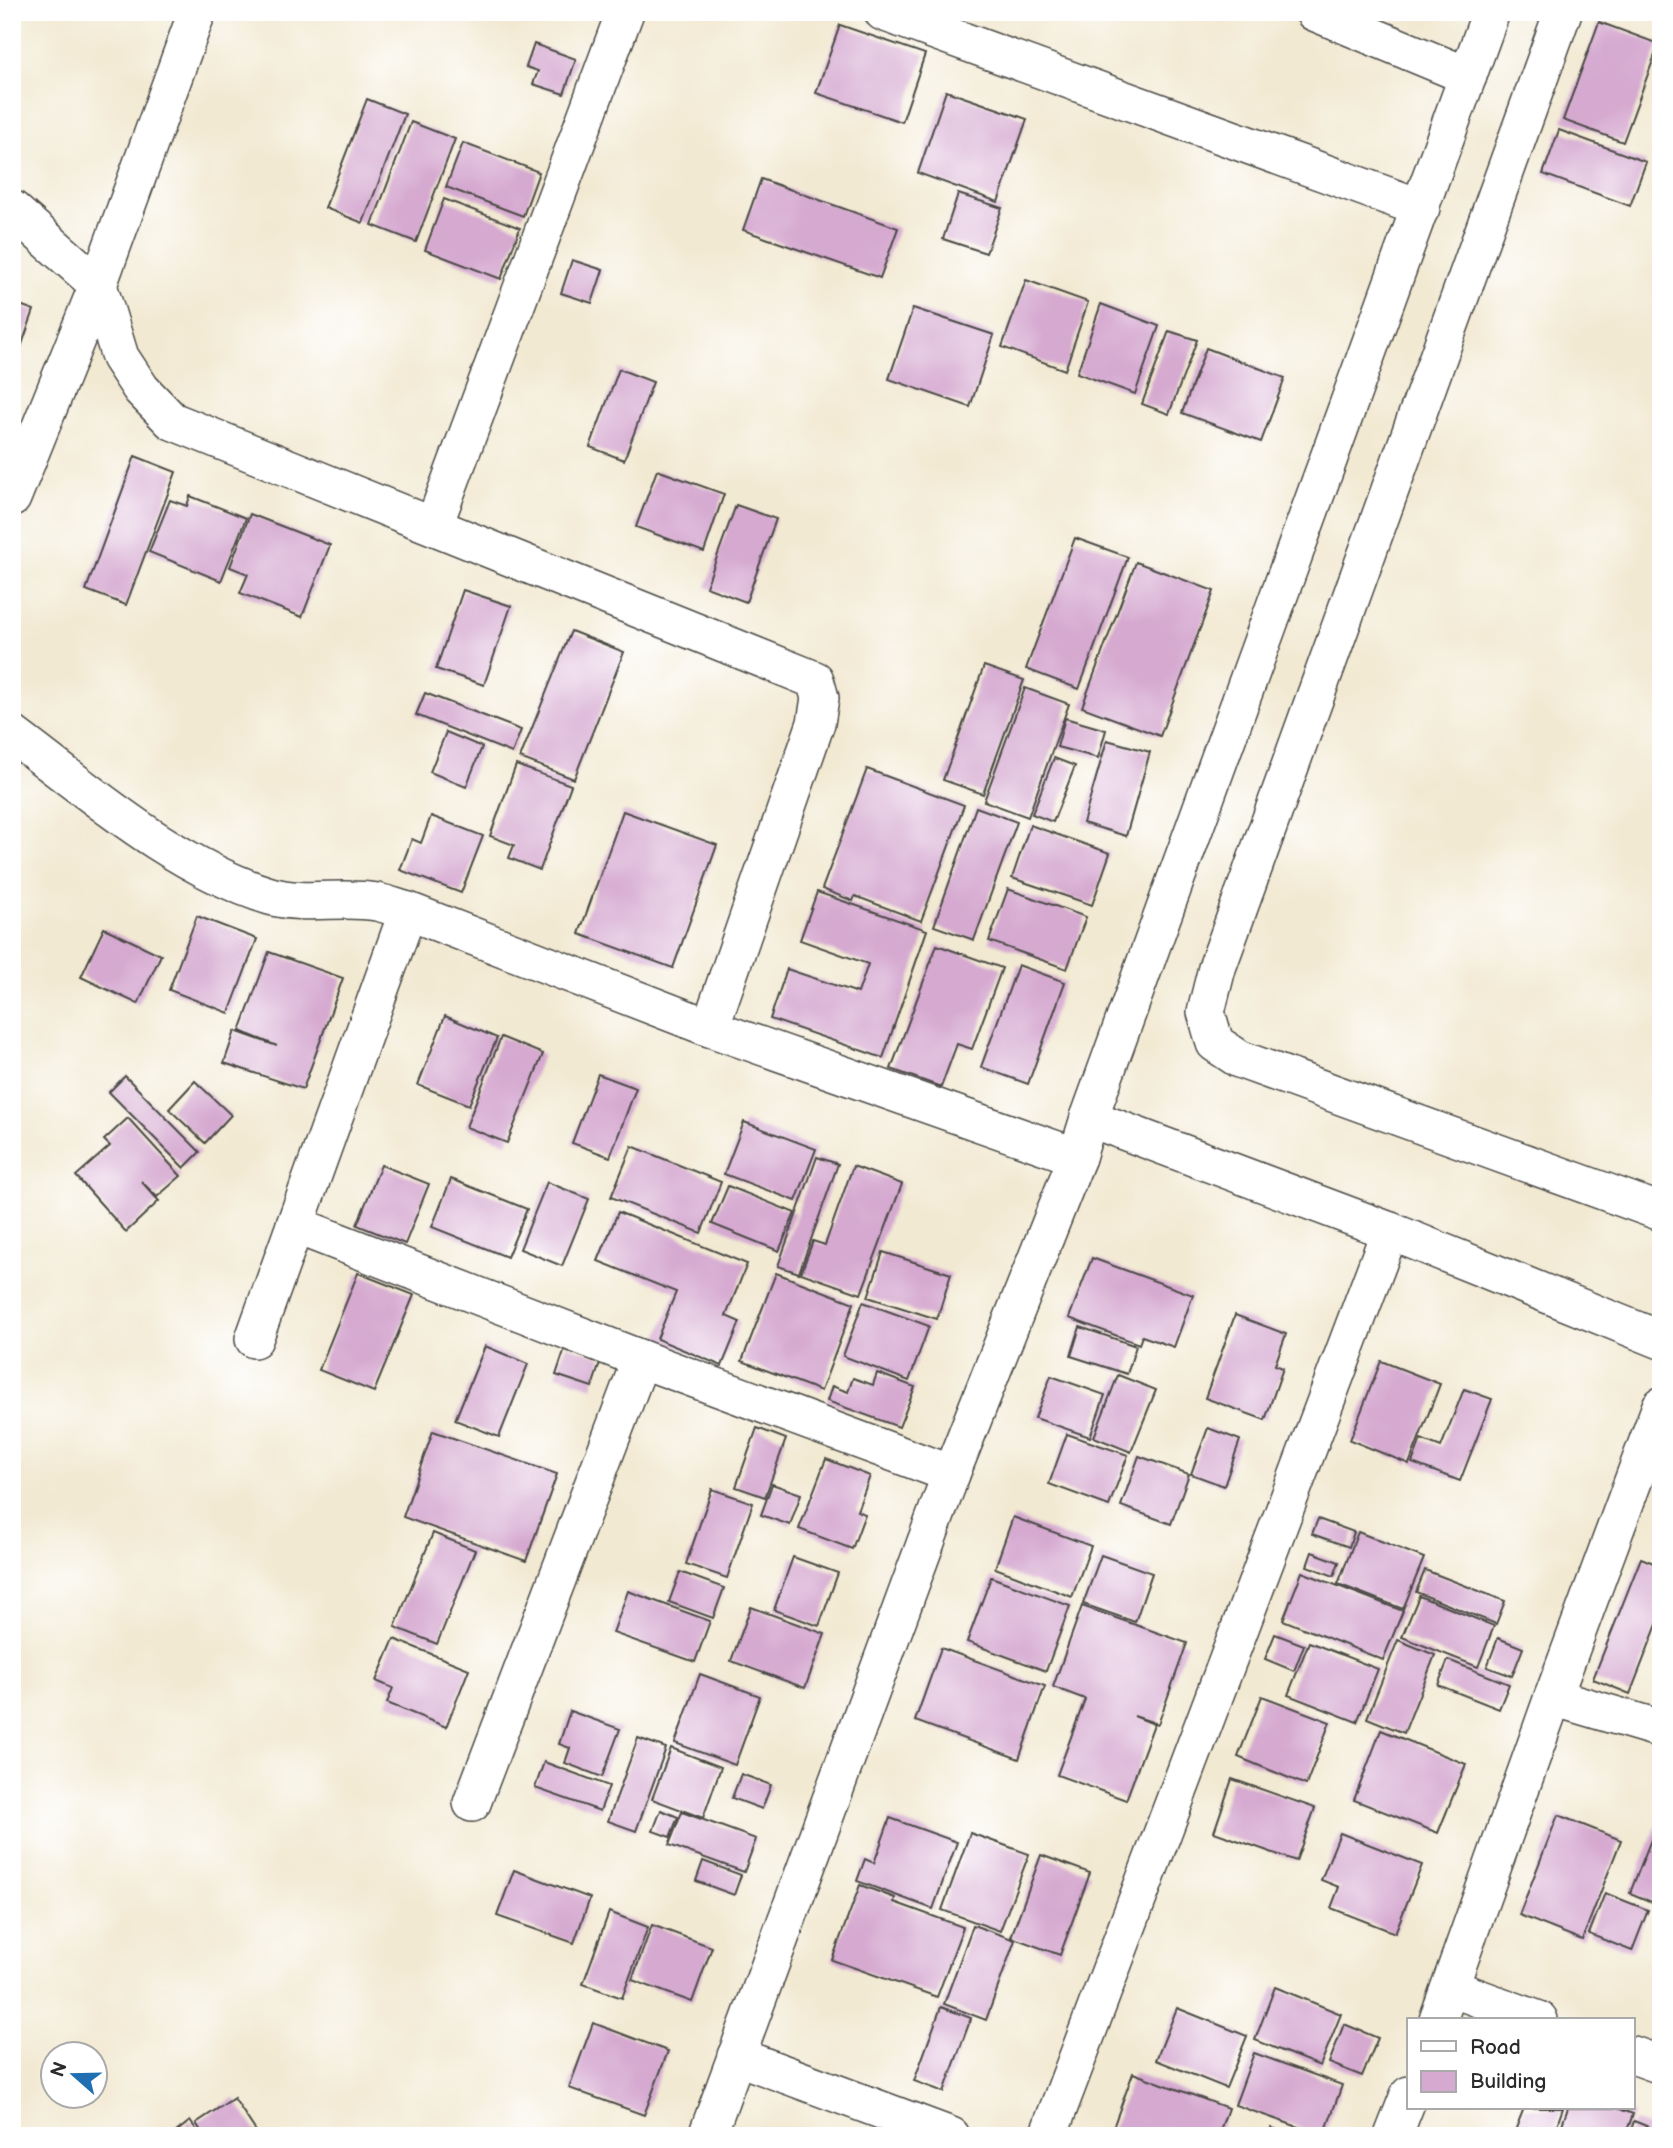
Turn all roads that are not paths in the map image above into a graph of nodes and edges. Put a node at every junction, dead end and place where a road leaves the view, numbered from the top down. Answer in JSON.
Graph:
{"nodes":[{"id":1,"x":197,"y":12,"type":"edge"},
{"id":2,"x":625,"y":12,"type":"edge"},
{"id":3,"x":883,"y":12,"type":"edge"},
{"id":4,"x":1314,"y":12,"type":"edge"},
{"id":5,"x":1491,"y":12,"type":"edge"},
{"id":6,"x":1563,"y":12,"type":"edge"},
{"id":7,"x":1468,"y":76,"type":"junction"},
{"id":8,"x":1420,"y":208,"type":"junction"},
{"id":9,"x":12,"y":209,"type":"edge"},
{"id":10,"x":98,"y":285,"type":"junction"},
{"id":11,"x":12,"y":498,"type":"edge"},
{"id":12,"x":434,"y":525,"type":"junction"},
{"id":13,"x":12,"y":734,"type":"edge"},
{"id":14,"x":408,"y":911,"type":"junction"},
{"id":15,"x":710,"y":1028,"type":"junction"},
{"id":16,"x":1089,"y":1118,"type":"junction"},
{"id":17,"x":1077,"y":1157,"type":"junction"},
{"id":18,"x":1661,"y":1212,"type":"edge"},
{"id":19,"x":295,"y":1225,"type":"junction"},
{"id":20,"x":1390,"y":1231,"type":"junction"},
{"id":21,"x":254,"y":1339,"type":"dead end"},
{"id":22,"x":1661,"y":1340,"type":"edge"},
{"id":23,"x":641,"y":1359,"type":"junction"},
{"id":24,"x":1661,"y":1406,"type":"edge"},
{"id":25,"x":951,"y":1474,"type":"junction"},
{"id":26,"x":1553,"y":1697,"type":"junction"},
{"id":27,"x":1661,"y":1729,"type":"edge"},
{"id":28,"x":472,"y":1803,"type":"dead end"},
{"id":29,"x":1444,"y":2004,"type":"edge"},
{"id":30,"x":1527,"y":2018,"type":"edge"},
{"id":31,"x":1634,"y":2055,"type":"edge"},
{"id":32,"x":736,"y":2056,"type":"junction"},
{"id":33,"x":1661,"y":2065,"type":"edge"},
{"id":34,"x":1407,"y":2100,"type":"edge"},
{"id":35,"x":707,"y":2136,"type":"edge"},
{"id":36,"x":951,"y":2136,"type":"edge"},
{"id":37,"x":1048,"y":2136,"type":"edge"},
{"id":38,"x":1393,"y":2136,"type":"edge"}],
"edges":[{"from":1,"to":10,"type":"street"},
{"from":2,"to":12,"type":"street"},
{"from":3,"to":8,"type":"street"},
{"from":4,"to":7,"type":"street"},
{"from":5,"to":7,"type":"street"},
{"from":6,"to":18,"type":"street"},
{"from":7,"to":8,"type":"street"},
{"from":8,"to":16,"type":"street"},
{"from":9,"to":10,"type":"street"},
{"from":10,"to":11,"type":"street"},
{"from":10,"to":12,"type":"street"},
{"from":12,"to":15,"type":"street"},
{"from":13,"to":14,"type":"street"},
{"from":14,"to":15,"type":"street"},
{"from":14,"to":19,"type":"street"},
{"from":15,"to":17,"type":"street"},
{"from":16,"to":17,"type":"street"},
{"from":16,"to":20,"type":"street"},
{"from":17,"to":25,"type":"street"},
{"from":19,"to":21,"type":"street"},
{"from":19,"to":23,"type":"street"},
{"from":20,"to":22,"type":"street"},
{"from":20,"to":37,"type":"street"},
{"from":23,"to":25,"type":"street"},
{"from":23,"to":28,"type":"street"},
{"from":24,"to":26,"type":"street"},
{"from":25,"to":32,"type":"street"},
{"from":26,"to":27,"type":"street"},
{"from":26,"to":29,"type":"street"},
{"from":29,"to":30,"type":"street"},
{"from":31,"to":33,"type":"street"},
{"from":32,"to":35,"type":"street"},
{"from":32,"to":36,"type":"street"},
{"from":34,"to":38,"type":"street"}]}
